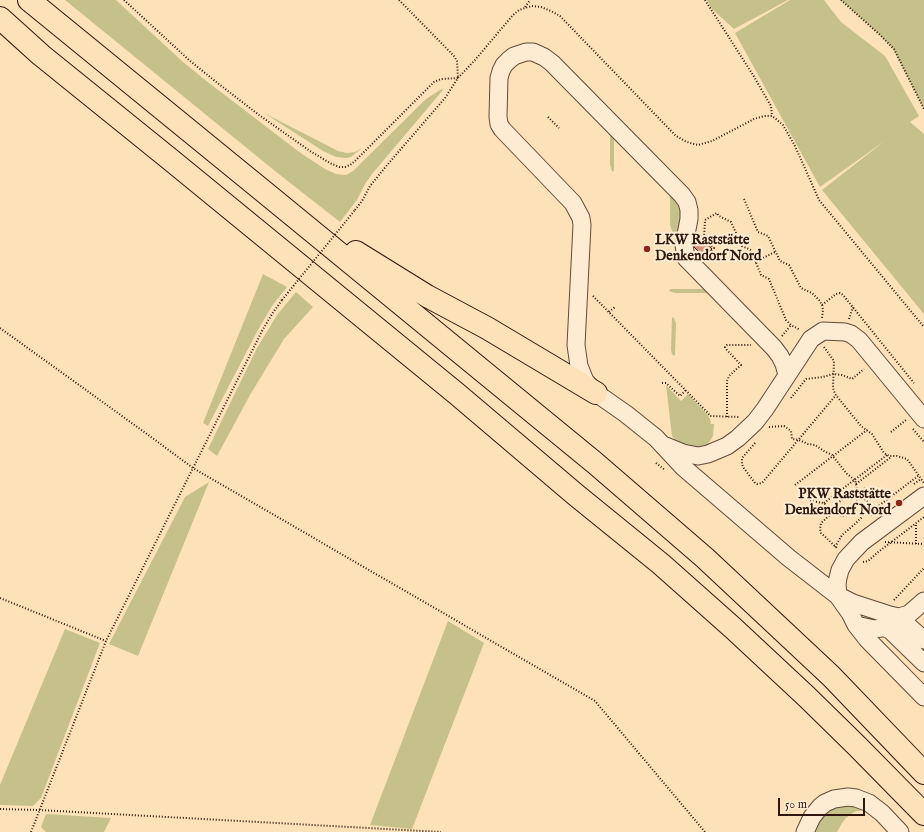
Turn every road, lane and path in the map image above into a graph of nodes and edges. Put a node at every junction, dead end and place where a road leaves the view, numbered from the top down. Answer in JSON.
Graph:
{"nodes":[{"id":1,"x":29,"y":0,"type":"edge"},
{"id":2,"x":124,"y":0,"type":"edge"},
{"id":3,"x":399,"y":0,"type":"edge"},
{"id":4,"x":530,"y":0,"type":"edge"},
{"id":5,"x":705,"y":0,"type":"edge"},
{"id":6,"x":840,"y":0,"type":"edge"},
{"id":7,"x":525,"y":8,"type":"junction"},
{"id":8,"x":0,"y":18,"type":"edge"},
{"id":9,"x":458,"y":78,"type":"junction"},
{"id":10,"x":924,"y":109,"type":"edge"},
{"id":11,"x":772,"y":116,"type":"junction"},
{"id":12,"x":548,"y":117,"type":"dead end"},
{"id":13,"x":559,"y":128,"type":"dead end"},
{"id":14,"x":268,"y":195,"type":"junction"},
{"id":15,"x":744,"y":199,"type":"dead end"},
{"id":16,"x":775,"y":252,"type":"junction"},
{"id":17,"x":755,"y":262,"type":"junction"},
{"id":18,"x":695,"y":266,"type":"junction"},
{"id":19,"x":579,"y":282,"type":"junction"},
{"id":20,"x":615,"y":307,"type":"dead end"},
{"id":21,"x":610,"y":312,"type":"junction"},
{"id":22,"x":791,"y":325,"type":"junction"},
{"id":23,"x":924,"y":327,"type":"edge"},
{"id":24,"x":0,"y":328,"type":"edge"},
{"id":25,"x":814,"y":332,"type":"junction"},
{"id":26,"x":773,"y":347,"type":"junction"},
{"id":27,"x":864,"y":369,"type":"dead end"},
{"id":28,"x":834,"y":374,"type":"junction"},
{"id":29,"x":786,"y":375,"type":"junction"},
{"id":30,"x":662,"y":383,"type":"dead end"},
{"id":31,"x":686,"y":390,"type":"junction"},
{"id":32,"x":596,"y":393,"type":"junction"},
{"id":33,"x":836,"y":395,"type":"junction"},
{"id":34,"x":788,"y":400,"type":"dead end"},
{"id":35,"x":727,"y":417,"type":"junction"},
{"id":36,"x":924,"y":419,"type":"edge"},
{"id":37,"x":906,"y":420,"type":"dead end"},
{"id":38,"x":765,"y":425,"type":"junction"},
{"id":39,"x":868,"y":430,"type":"junction"},
{"id":40,"x":891,"y":432,"type":"dead end"},
{"id":41,"x":799,"y":440,"type":"junction"},
{"id":42,"x":756,"y":441,"type":"dead end"},
{"id":43,"x":662,"y":445,"type":"junction"},
{"id":44,"x":833,"y":456,"type":"junction"},
{"id":45,"x":887,"y":456,"type":"junction"},
{"id":46,"x":892,"y":456,"type":"junction"},
{"id":47,"x":193,"y":468,"type":"junction"},
{"id":48,"x":918,"y":476,"type":"dead end"},
{"id":49,"x":855,"y":480,"type":"junction"},
{"id":50,"x":856,"y":484,"type":"junction"},
{"id":51,"x":924,"y":484,"type":"edge"},
{"id":52,"x":795,"y":486,"type":"dead end"},
{"id":53,"x":857,"y":488,"type":"junction"},
{"id":54,"x":865,"y":488,"type":"dead end"},
{"id":55,"x":860,"y":495,"type":"junction"},
{"id":56,"x":924,"y":496,"type":"edge"},
{"id":57,"x":810,"y":501,"type":"dead end"},
{"id":58,"x":824,"y":503,"type":"junction"},
{"id":59,"x":869,"y":504,"type":"junction"},
{"id":60,"x":830,"y":509,"type":"junction"},
{"id":61,"x":871,"y":511,"type":"junction"},
{"id":62,"x":831,"y":514,"type":"junction"},
{"id":63,"x":924,"y":517,"type":"edge"},
{"id":64,"x":916,"y":523,"type":"junction"},
{"id":65,"x":874,"y":534,"type":"junction"},
{"id":66,"x":890,"y":543,"type":"junction"},
{"id":67,"x":916,"y":544,"type":"junction"},
{"id":68,"x":924,"y":544,"type":"edge"},
{"id":69,"x":924,"y":568,"type":"edge"},
{"id":70,"x":838,"y":596,"type":"junction"},
{"id":71,"x":0,"y":598,"type":"edge"},
{"id":72,"x":894,"y":600,"type":"dead end"},
{"id":73,"x":856,"y":625,"type":"junction"},
{"id":74,"x":914,"y":630,"type":"edge"},
{"id":75,"x":106,"y":641,"type":"junction"},
{"id":76,"x":924,"y":697,"type":"edge"},
{"id":77,"x":924,"y":773,"type":"edge"},
{"id":78,"x":0,"y":809,"type":"edge"},
{"id":79,"x":39,"y":810,"type":"junction"},
{"id":80,"x":924,"y":814,"type":"edge"},
{"id":81,"x":32,"y":832,"type":"edge"},
{"id":82,"x":440,"y":832,"type":"edge"},
{"id":83,"x":705,"y":832,"type":"edge"},
{"id":84,"x":805,"y":832,"type":"edge"},
{"id":85,"x":900,"y":832,"type":"edge"}],
"edges":[{"from":1,"to":14,"type":"highway"},
{"from":2,"to":9,"type":"path"},
{"from":3,"to":9,"type":"path"},
{"from":4,"to":7,"type":"path"},
{"from":5,"to":11,"type":"path"},
{"from":6,"to":10,"type":"path"},
{"from":7,"to":9,"type":"path"},
{"from":7,"to":11,"type":"path"},
{"from":8,"to":80,"type":"highway"},
{"from":9,"to":47,"type":"path","bridge":true},
{"from":11,"to":23,"type":"path"},
{"from":12,"to":13,"type":"path"},
{"from":14,"to":32,"type":"highway"},
{"from":14,"to":77,"type":"highway"},
{"from":15,"to":16,"type":"path"},
{"from":16,"to":17,"type":"path"},
{"from":16,"to":25,"type":"path"},
{"from":17,"to":18,"type":"path"},
{"from":17,"to":22,"type":"path"},
{"from":18,"to":19,"type":"lane"},
{"from":18,"to":26,"type":"lane"},
{"from":19,"to":21,"type":"path"},
{"from":19,"to":32,"type":"lane"},
{"from":20,"to":21,"type":"path"},
{"from":21,"to":31,"type":"path"},
{"from":22,"to":25,"type":"path"},
{"from":22,"to":26,"type":"path"},
{"from":24,"to":47,"type":"path"},
{"from":25,"to":28,"type":"path"},
{"from":25,"to":29,"type":"lane"},
{"from":25,"to":36,"type":"lane"},
{"from":26,"to":29,"type":"lane"},
{"from":26,"to":35,"type":"path"},
{"from":27,"to":28,"type":"path"},
{"from":28,"to":33,"type":"path"},
{"from":28,"to":34,"type":"path"},
{"from":29,"to":38,"type":"lane"},
{"from":30,"to":31,"type":"path"},
{"from":31,"to":35,"type":"path"},
{"from":32,"to":43,"type":"lane"},
{"from":33,"to":39,"type":"path"},
{"from":33,"to":41,"type":"path"},
{"from":35,"to":38,"type":"path"},
{"from":37,"to":40,"type":"path"},
{"from":38,"to":41,"type":"path"},
{"from":38,"to":43,"type":"lane"},
{"from":39,"to":44,"type":"path"},
{"from":39,"to":45,"type":"path"},
{"from":41,"to":42,"type":"path"},
{"from":41,"to":44,"type":"path"},
{"from":43,"to":70,"type":"lane"},
{"from":44,"to":49,"type":"path"},
{"from":44,"to":52,"type":"path"},
{"from":45,"to":46,"type":"path"},
{"from":45,"to":49,"type":"path"},
{"from":46,"to":50,"type":"path"},
{"from":46,"to":51,"type":"path"},
{"from":47,"to":75,"type":"path"},
{"from":47,"to":83,"type":"path"},
{"from":48,"to":61,"type":"path"},
{"from":49,"to":50,"type":"path"},
{"from":49,"to":58,"type":"path"},
{"from":50,"to":53,"type":"path"},
{"from":53,"to":55,"type":"path"},
{"from":53,"to":60,"type":"path"},
{"from":54,"to":55,"type":"path"},
{"from":55,"to":59,"type":"path"},
{"from":55,"to":62,"type":"path"},
{"from":56,"to":65,"type":"lane"},
{"from":57,"to":58,"type":"path"},
{"from":58,"to":60,"type":"path"},
{"from":59,"to":61,"type":"path"},
{"from":59,"to":62,"type":"path"},
{"from":60,"to":62,"type":"path"},
{"from":61,"to":65,"type":"path"},
{"from":63,"to":64,"type":"path"},
{"from":64,"to":66,"type":"path"},
{"from":64,"to":67,"type":"path"},
{"from":65,"to":66,"type":"path"},
{"from":65,"to":70,"type":"lane"},
{"from":66,"to":67,"type":"path"},
{"from":67,"to":68,"type":"path"},
{"from":69,"to":72,"type":"path"},
{"from":70,"to":73,"type":"lane"},
{"from":70,"to":74,"type":"lane"},
{"from":71,"to":75,"type":"path"},
{"from":73,"to":74,"type":"lane"},
{"from":73,"to":76,"type":"lane"},
{"from":75,"to":79,"type":"path"},
{"from":78,"to":79,"type":"path"},
{"from":79,"to":81,"type":"path"},
{"from":79,"to":82,"type":"path"},
{"from":84,"to":85,"type":"lane"}]}
